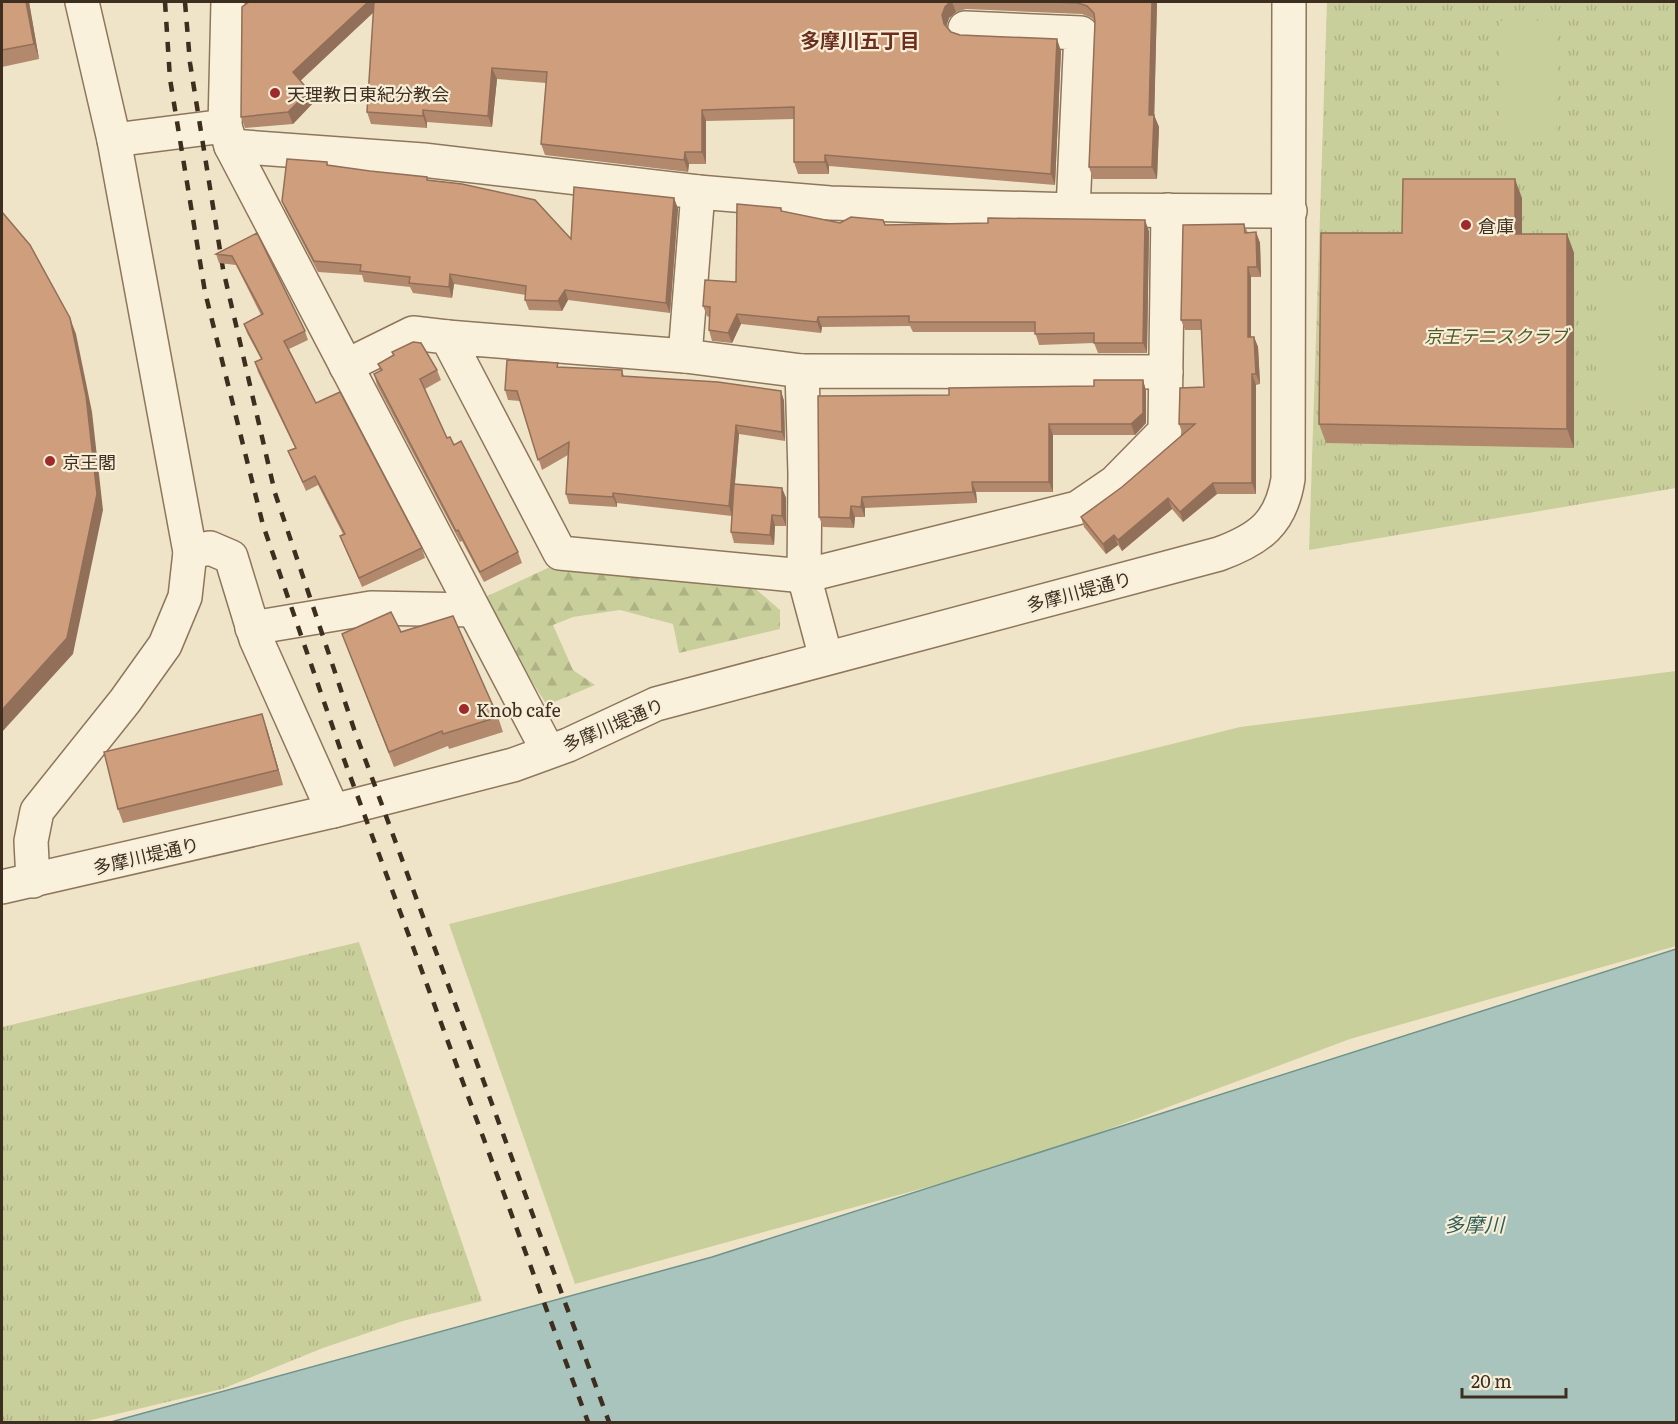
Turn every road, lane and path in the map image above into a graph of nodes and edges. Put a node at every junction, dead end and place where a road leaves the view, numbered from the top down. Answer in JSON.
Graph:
{"nodes":[{"id":1,"x":82,"y":2,"type":"edge"},
{"id":2,"x":228,"y":2,"type":"edge"},
{"id":3,"x":1290,"y":2,"type":"edge"},
{"id":4,"x":965,"y":28,"type":"dead end"},
{"id":5,"x":228,"y":136,"type":"junction"},
{"id":6,"x":114,"y":141,"type":"junction"},
{"id":7,"x":698,"y":192,"type":"junction"},
{"id":8,"x":1073,"y":210,"type":"junction"},
{"id":9,"x":1168,"y":210,"type":"junction"},
{"id":10,"x":1290,"y":211,"type":"junction"},
{"id":11,"x":447,"y":337,"type":"junction"},
{"id":12,"x":685,"y":356,"type":"junction"},
{"id":13,"x":346,"y":366,"type":"junction"},
{"id":14,"x":802,"y":371,"type":"junction"},
{"id":15,"x":1166,"y":372,"type":"junction"},
{"id":16,"x":190,"y":552,"type":"junction"},
{"id":17,"x":804,"y":576,"type":"junction"},
{"id":18,"x":473,"y":610,"type":"junction"},
{"id":19,"x":252,"y":628,"type":"junction"},
{"id":20,"x":826,"y":658,"type":"junction"},
{"id":21,"x":548,"y":751,"type":"junction"},
{"id":22,"x":333,"y":811,"type":"junction"},
{"id":23,"x":33,"y":881,"type":"junction"},
{"id":24,"x":2,"y":888,"type":"edge"}],
"edges":[{"from":1,"to":6,"type":"street"},
{"from":2,"to":5,"type":"street"},
{"from":3,"to":10,"type":"street","name":"多摩川堤通り"},
{"from":4,"to":8,"type":"street"},
{"from":5,"to":6,"type":"street"},
{"from":5,"to":7,"type":"street"},
{"from":5,"to":13,"type":"street"},
{"from":6,"to":16,"type":"street"},
{"from":7,"to":8,"type":"street"},
{"from":7,"to":12,"type":"street"},
{"from":8,"to":9,"type":"street"},
{"from":9,"to":10,"type":"street"},
{"from":9,"to":15,"type":"street"},
{"from":10,"to":20,"type":"street","name":"多摩川堤通り"},
{"from":11,"to":12,"type":"street"},
{"from":11,"to":13,"type":"street"},
{"from":11,"to":17,"type":"street"},
{"from":12,"to":14,"type":"street"},
{"from":13,"to":18,"type":"street"},
{"from":14,"to":15,"type":"street"},
{"from":14,"to":17,"type":"street"},
{"from":15,"to":17,"type":"street"},
{"from":16,"to":19,"type":"street"},
{"from":16,"to":23,"type":"street"},
{"from":17,"to":20,"type":"street"},
{"from":18,"to":19,"type":"street"},
{"from":18,"to":21,"type":"street"},
{"from":19,"to":22,"type":"street"},
{"from":20,"to":21,"type":"street","name":"多摩川堤通り"},
{"from":21,"to":22,"type":"street","name":"多摩川堤通り"},
{"from":22,"to":23,"type":"street","name":"多摩川堤通り"},
{"from":23,"to":24,"type":"street","name":"多摩川堤通り"}]}
